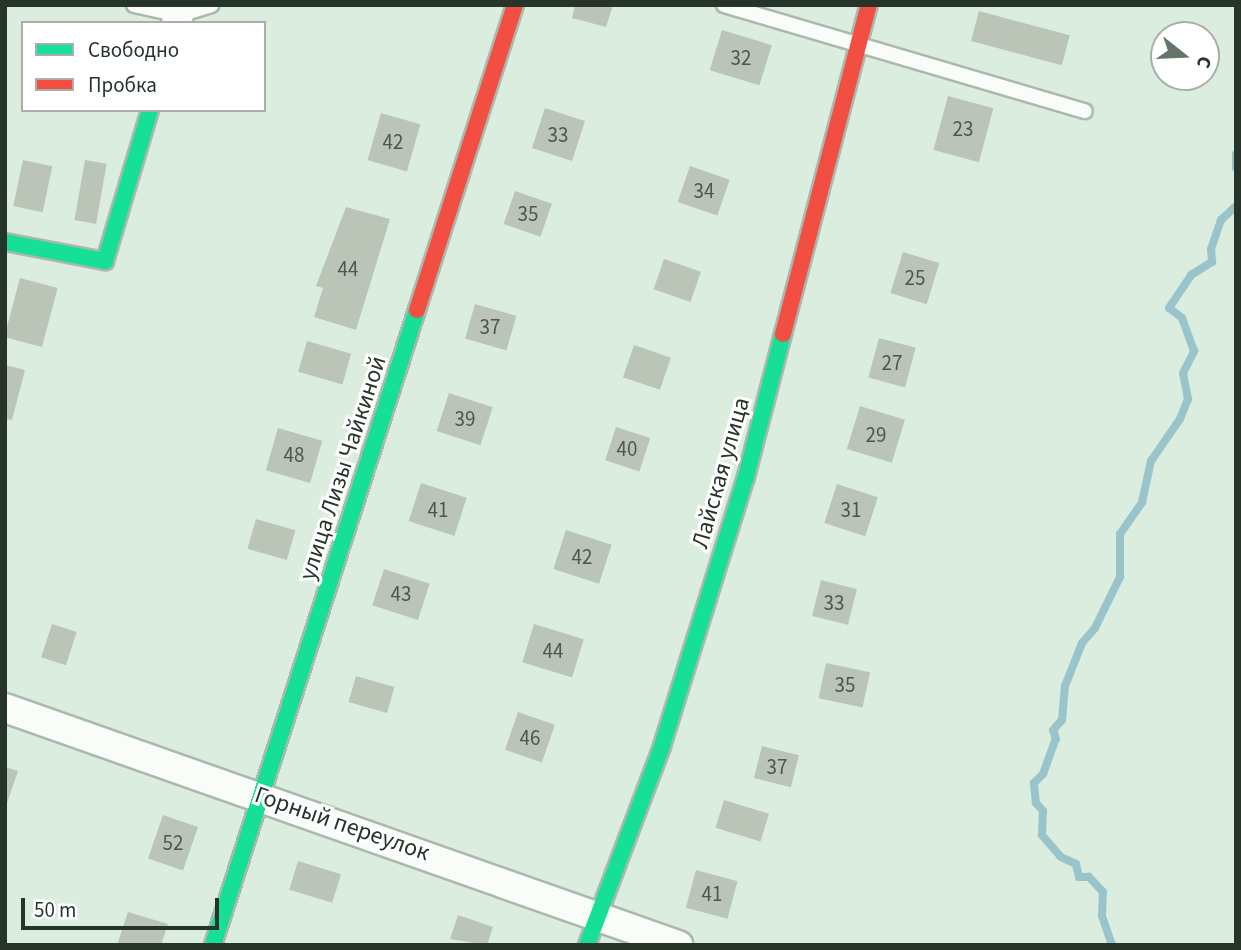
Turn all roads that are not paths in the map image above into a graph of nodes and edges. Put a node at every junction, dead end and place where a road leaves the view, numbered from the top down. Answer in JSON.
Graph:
{"nodes":[{"id":1,"x":134,"y":5,"type":"edge"},
{"id":2,"x":212,"y":5,"type":"edge"},
{"id":3,"x":515,"y":5,"type":"edge"},
{"id":4,"x":724,"y":5,"type":"edge"},
{"id":5,"x":869,"y":5,"type":"edge"},
{"id":6,"x":178,"y":19,"type":"edge"},
{"id":7,"x":858,"y":42,"type":"junction"},
{"id":8,"x":1085,"y":111,"type":"dead end"},
{"id":9,"x":149,"y":112,"type":"edge"},
{"id":10,"x":5,"y":242,"type":"edge"},
{"id":11,"x":5,"y":708,"type":"edge"},
{"id":12,"x":262,"y":795,"type":"junction"},
{"id":13,"x":595,"y":917,"type":"junction"},
{"id":14,"x":213,"y":945,"type":"edge"},
{"id":15,"x":587,"y":945,"type":"edge"},
{"id":16,"x":678,"y":945,"type":"edge"}],
"edges":[{"from":1,"to":6,"type":"lane"},
{"from":2,"to":6,"type":"lane"},
{"from":3,"to":12,"type":"street","name":"улица Лизы Чайкиной"},
{"from":4,"to":7,"type":"lane"},
{"from":5,"to":7,"type":"street","name":"Лайская улица"},
{"from":7,"to":8,"type":"lane"},
{"from":7,"to":13,"type":"street","name":"Лайская улица"},
{"from":9,"to":10,"type":"street"},
{"from":11,"to":12,"type":"street","name":"Горный переулок"},
{"from":12,"to":13,"type":"street","name":"Горный переулок"},
{"from":12,"to":14,"type":"street","name":"улица Лизы Чайкиной"},
{"from":13,"to":15,"type":"street","name":"Лайская улица"},
{"from":13,"to":16,"type":"street","name":"Горный переулок"}]}
